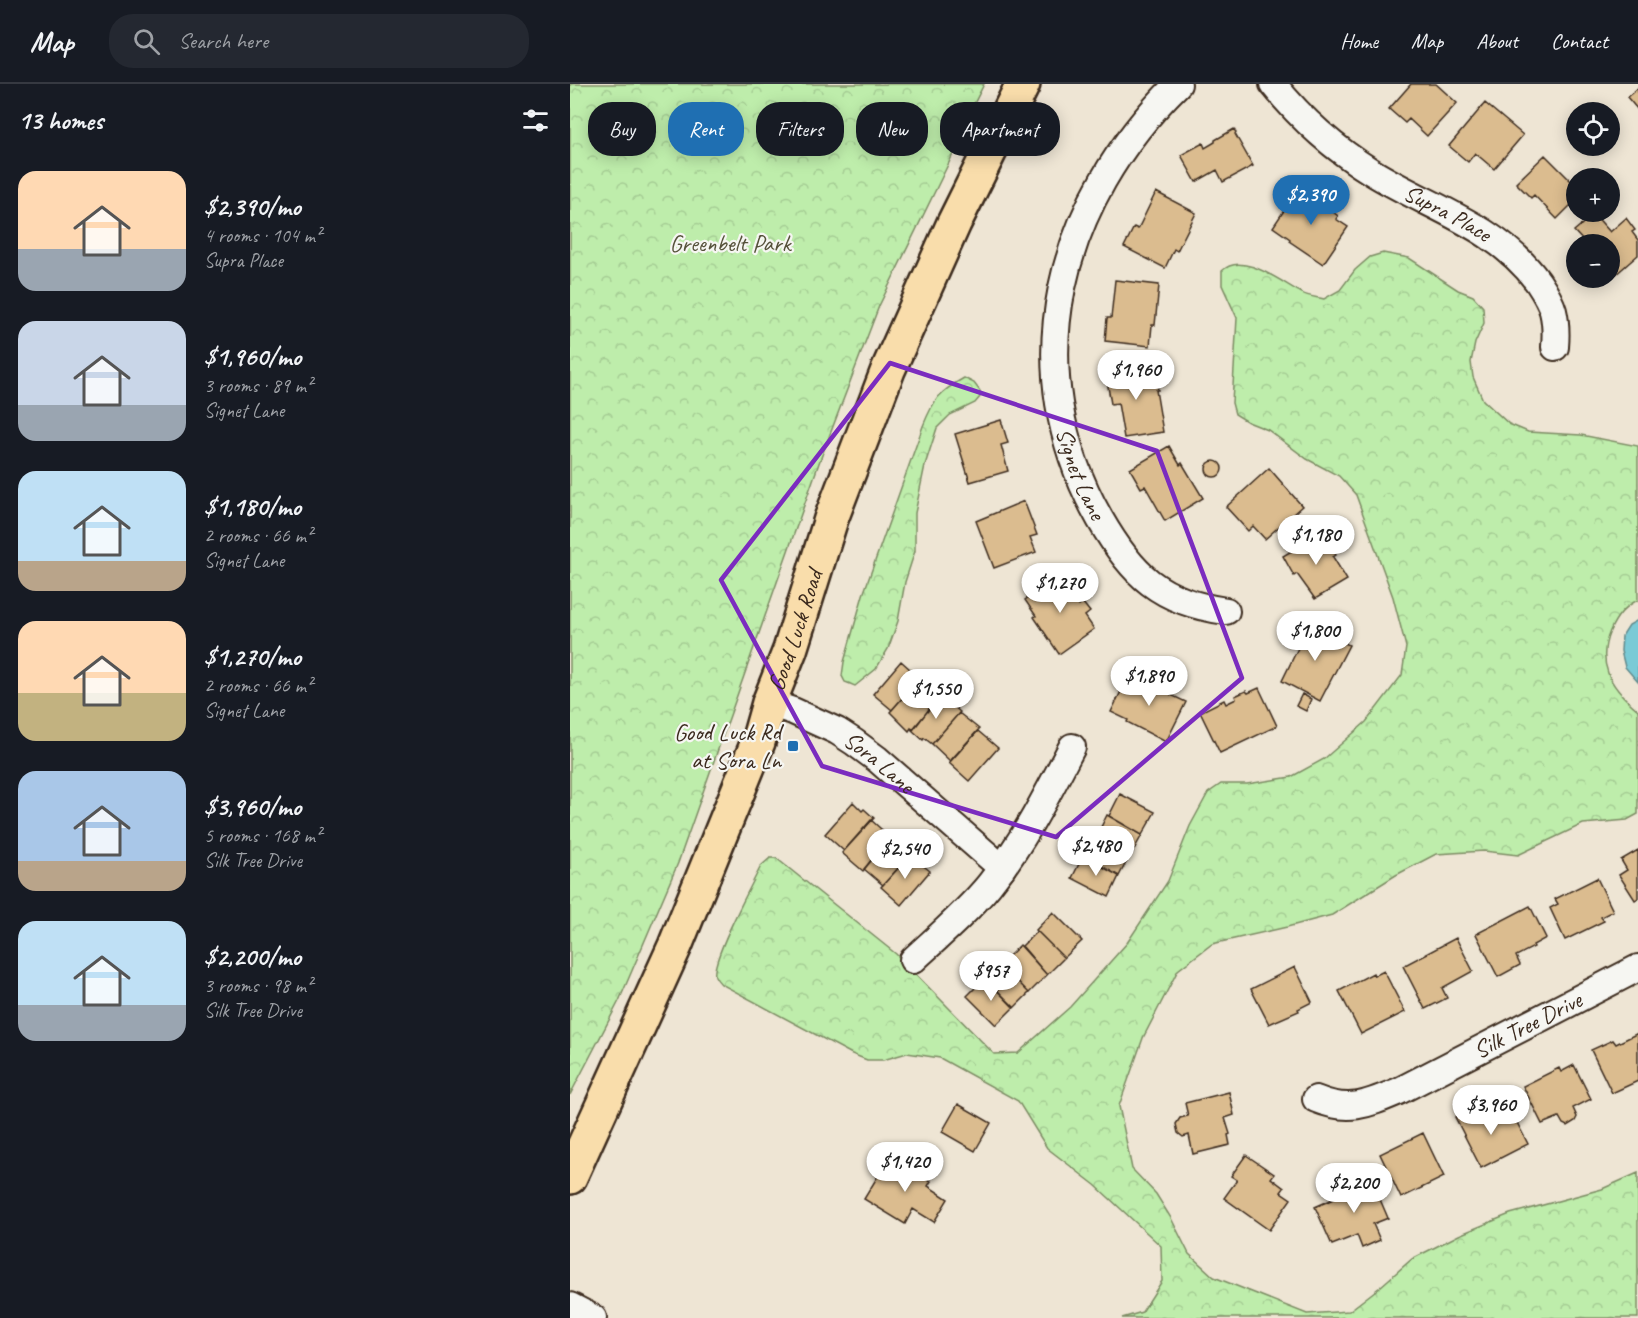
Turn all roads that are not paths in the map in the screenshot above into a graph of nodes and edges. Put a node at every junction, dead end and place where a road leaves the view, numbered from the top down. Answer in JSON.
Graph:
{"nodes":[{"id":1,"x":1023,"y":84,"type":"edge"},
{"id":2,"x":1178,"y":84,"type":"edge"},
{"id":3,"x":1273,"y":84,"type":"edge"},
{"id":4,"x":1555,"y":347,"type":"dead end"},
{"id":5,"x":1226,"y":611,"type":"dead end"},
{"id":6,"x":769,"y":703,"type":"junction"},
{"id":7,"x":1072,"y":747,"type":"dead end"},
{"id":8,"x":1002,"y":868,"type":"junction"},
{"id":9,"x":914,"y":960,"type":"dead end"},
{"id":10,"x":1638,"y":968,"type":"edge"},
{"id":11,"x":1316,"y":1099,"type":"dead end"},
{"id":12,"x":570,"y":1177,"type":"edge"},
{"id":13,"x":570,"y":1306,"type":"edge"},
{"id":14,"x":593,"y":1318,"type":"edge"}],
"edges":[{"from":1,"to":6,"type":"main road","name":"Good Luck Road"},
{"from":2,"to":5,"type":"street","name":"Signet Lane"},
{"from":3,"to":4,"type":"street","name":"Supra Place"},
{"from":6,"to":8,"type":"street","name":"Sora Lane"},
{"from":6,"to":12,"type":"main road","name":"Good Luck Road"},
{"from":7,"to":8,"type":"street"},
{"from":8,"to":9,"type":"street"},
{"from":10,"to":11,"type":"street","name":"Silk Tree Drive"},
{"from":13,"to":14,"type":"street"}]}
